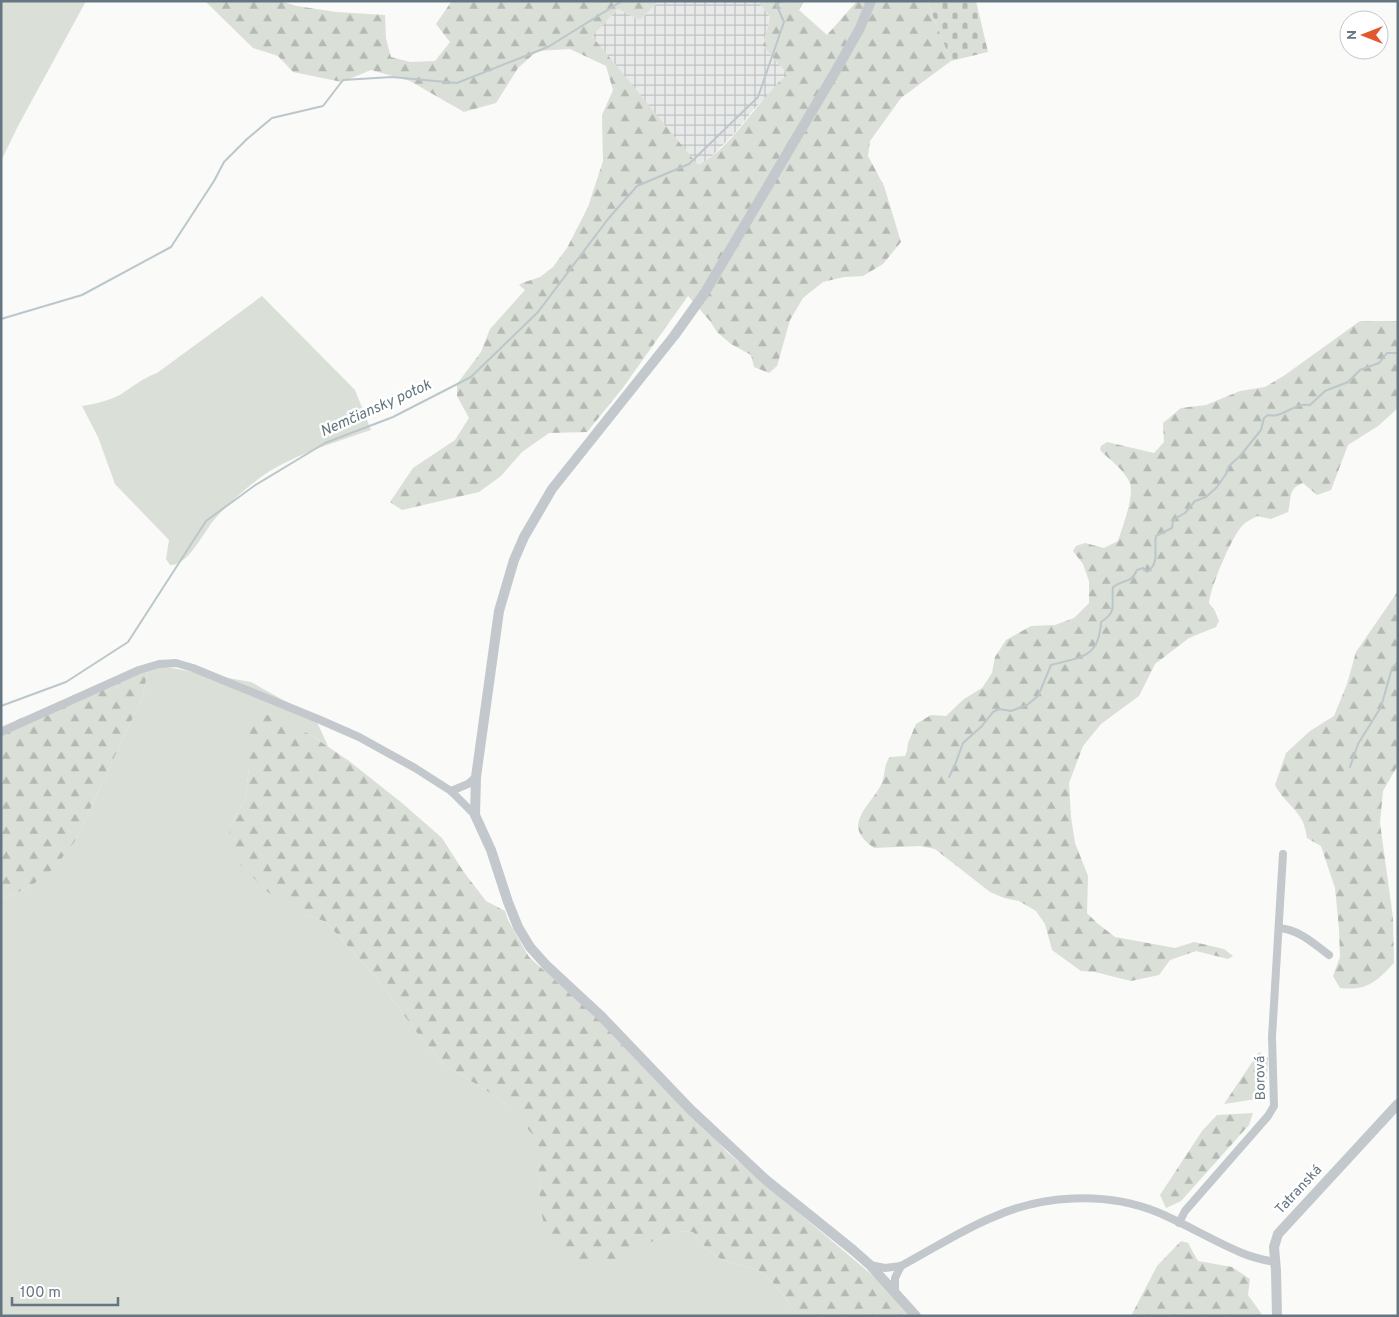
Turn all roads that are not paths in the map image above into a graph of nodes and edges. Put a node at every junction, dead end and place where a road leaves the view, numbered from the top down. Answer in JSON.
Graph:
{"nodes":[{"id":1,"x":871,"y":1,"type":"edge"},
{"id":2,"x":1,"y":732,"type":"edge"},
{"id":3,"x":476,"y":777,"type":"junction"},
{"id":4,"x":451,"y":791,"type":"junction"},
{"id":5,"x":475,"y":816,"type":"junction"},
{"id":6,"x":1284,"y":854,"type":"dead end"},
{"id":7,"x":1279,"y":928,"type":"junction"},
{"id":8,"x":1329,"y":956,"type":"dead end"},
{"id":9,"x":1398,"y":1104,"type":"edge"},
{"id":10,"x":1179,"y":1222,"type":"junction"},
{"id":11,"x":1275,"y":1262,"type":"junction"},
{"id":12,"x":870,"y":1265,"type":"junction"},
{"id":13,"x":901,"y":1266,"type":"junction"},
{"id":14,"x":895,"y":1292,"type":"junction"},
{"id":15,"x":916,"y":1316,"type":"edge"},
{"id":16,"x":1277,"y":1316,"type":"edge"}],
"edges":[{"from":1,"to":3,"type":"street"},
{"from":2,"to":4,"type":"street"},
{"from":3,"to":4,"type":"street"},
{"from":3,"to":5,"type":"street"},
{"from":4,"to":5,"type":"street"},
{"from":5,"to":12,"type":"street"},
{"from":6,"to":7,"type":"street","name":"Borová"},
{"from":7,"to":8,"type":"street"},
{"from":7,"to":10,"type":"street","name":"Borová"},
{"from":9,"to":11,"type":"street","name":"Tatranská"},
{"from":10,"to":11,"type":"street"},
{"from":10,"to":13,"type":"street"},
{"from":11,"to":16,"type":"street","name":"Tatranská"},
{"from":12,"to":13,"type":"street"},
{"from":12,"to":14,"type":"street"},
{"from":13,"to":14,"type":"street"},
{"from":14,"to":15,"type":"street"}]}
